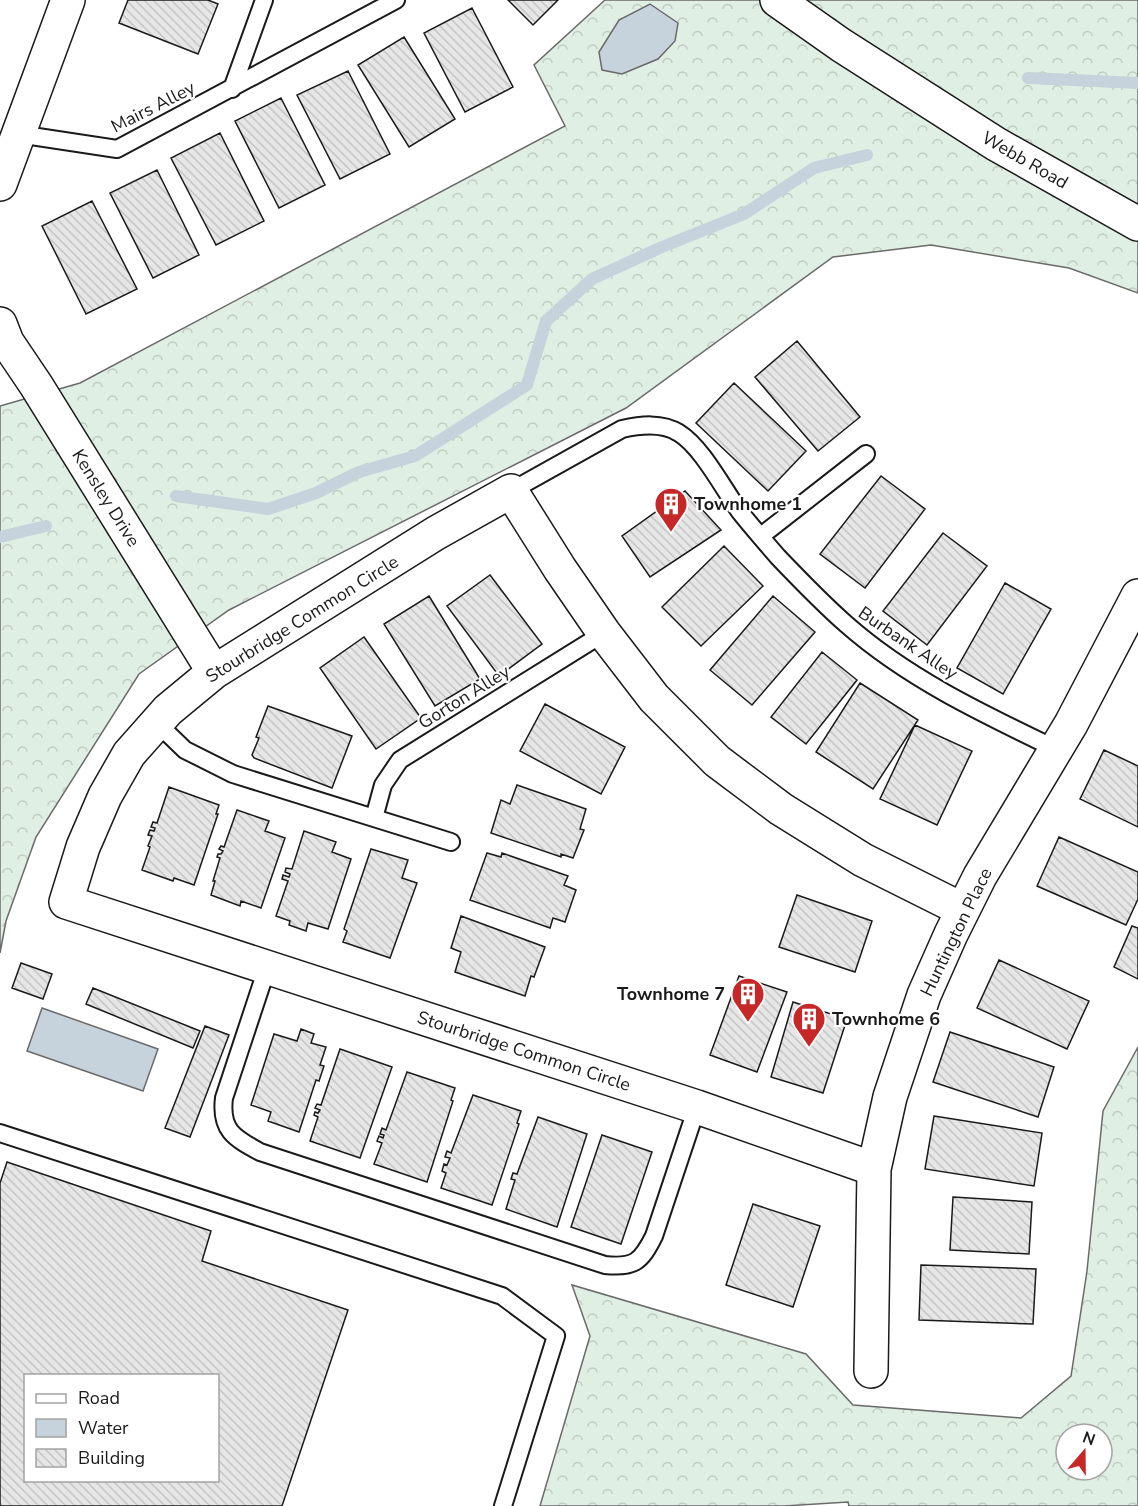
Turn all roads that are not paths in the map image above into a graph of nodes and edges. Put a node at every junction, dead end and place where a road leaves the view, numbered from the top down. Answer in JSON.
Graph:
{"nodes":[{"id":1,"x":68,"y":0,"type":"edge"},
{"id":2,"x":264,"y":0,"type":"edge"},
{"id":3,"x":396,"y":0,"type":"edge"},
{"id":4,"x":777,"y":0,"type":"edge"},
{"id":5,"x":815,"y":0,"type":"edge"},
{"id":6,"x":232,"y":89,"type":"junction"},
{"id":7,"x":916,"y":92,"type":"junction"},
{"id":8,"x":18,"y":134,"type":"junction"},
{"id":9,"x":0,"y":184,"type":"edge"},
{"id":10,"x":1138,"y":224,"type":"edge"},
{"id":11,"x":0,"y":324,"type":"edge"},
{"id":12,"x":866,"y":454,"type":"dead end"},
{"id":13,"x":511,"y":491,"type":"junction"},
{"id":14,"x":761,"y":536,"type":"junction"},
{"id":15,"x":1138,"y":596,"type":"edge"},
{"id":16,"x":604,"y":633,"type":"junction"},
{"id":17,"x":214,"y":672,"type":"junction"},
{"id":18,"x":157,"y":723,"type":"junction"},
{"id":19,"x":1056,"y":749,"type":"junction"},
{"id":20,"x":374,"y":818,"type":"junction"},
{"id":21,"x":451,"y":842,"type":"dead end"},
{"id":22,"x":963,"y":910,"type":"junction"},
{"id":23,"x":267,"y":968,"type":"junction"},
{"id":24,"x":697,"y":1107,"type":"junction"},
{"id":25,"x":0,"y":1133,"type":"edge"},
{"id":26,"x":874,"y":1169,"type":"junction"},
{"id":27,"x":871,"y":1371,"type":"dead end"},
{"id":28,"x":503,"y":1506,"type":"edge"}],
"edges":[{"from":1,"to":8,"type":"street"},
{"from":2,"to":6,"type":"lane"},
{"from":3,"to":6,"type":"lane","name":"Mairs Alley"},
{"from":4,"to":7,"type":"street","name":"Webb Road"},
{"from":5,"to":7,"type":"street","name":"Webb Road"},
{"from":6,"to":8,"type":"lane","name":"Mairs Alley"},
{"from":7,"to":10,"type":"street","name":"Webb Road"},
{"from":8,"to":9,"type":"street"},
{"from":11,"to":17,"type":"street","name":"Kensley Drive"},
{"from":12,"to":14,"type":"lane"},
{"from":13,"to":14,"type":"lane","name":"Burbank Alley"},
{"from":13,"to":16,"type":"street"},
{"from":13,"to":17,"type":"street","name":"Stourbridge Common Circle"},
{"from":14,"to":19,"type":"lane","name":"Burbank Alley"},
{"from":15,"to":19,"type":"street","name":"Huntington Place"},
{"from":16,"to":20,"type":"lane","name":"Gorton Alley"},
{"from":16,"to":22,"type":"street"},
{"from":17,"to":18,"type":"street","name":"Stourbridge Common Circle"},
{"from":18,"to":20,"type":"lane"},
{"from":18,"to":23,"type":"street","name":"Stourbridge Common Circle"},
{"from":19,"to":22,"type":"street","name":"Huntington Place"},
{"from":20,"to":21,"type":"lane"},
{"from":22,"to":26,"type":"street","name":"Huntington Place"},
{"from":23,"to":24,"type":"street","name":"Stourbridge Common Circle"},
{"from":23,"to":24,"type":"lane"},
{"from":24,"to":26,"type":"street","name":"Stourbridge Common Circle"},
{"from":25,"to":28,"type":"lane"},
{"from":26,"to":27,"type":"street","name":"Huntington Place"}]}
